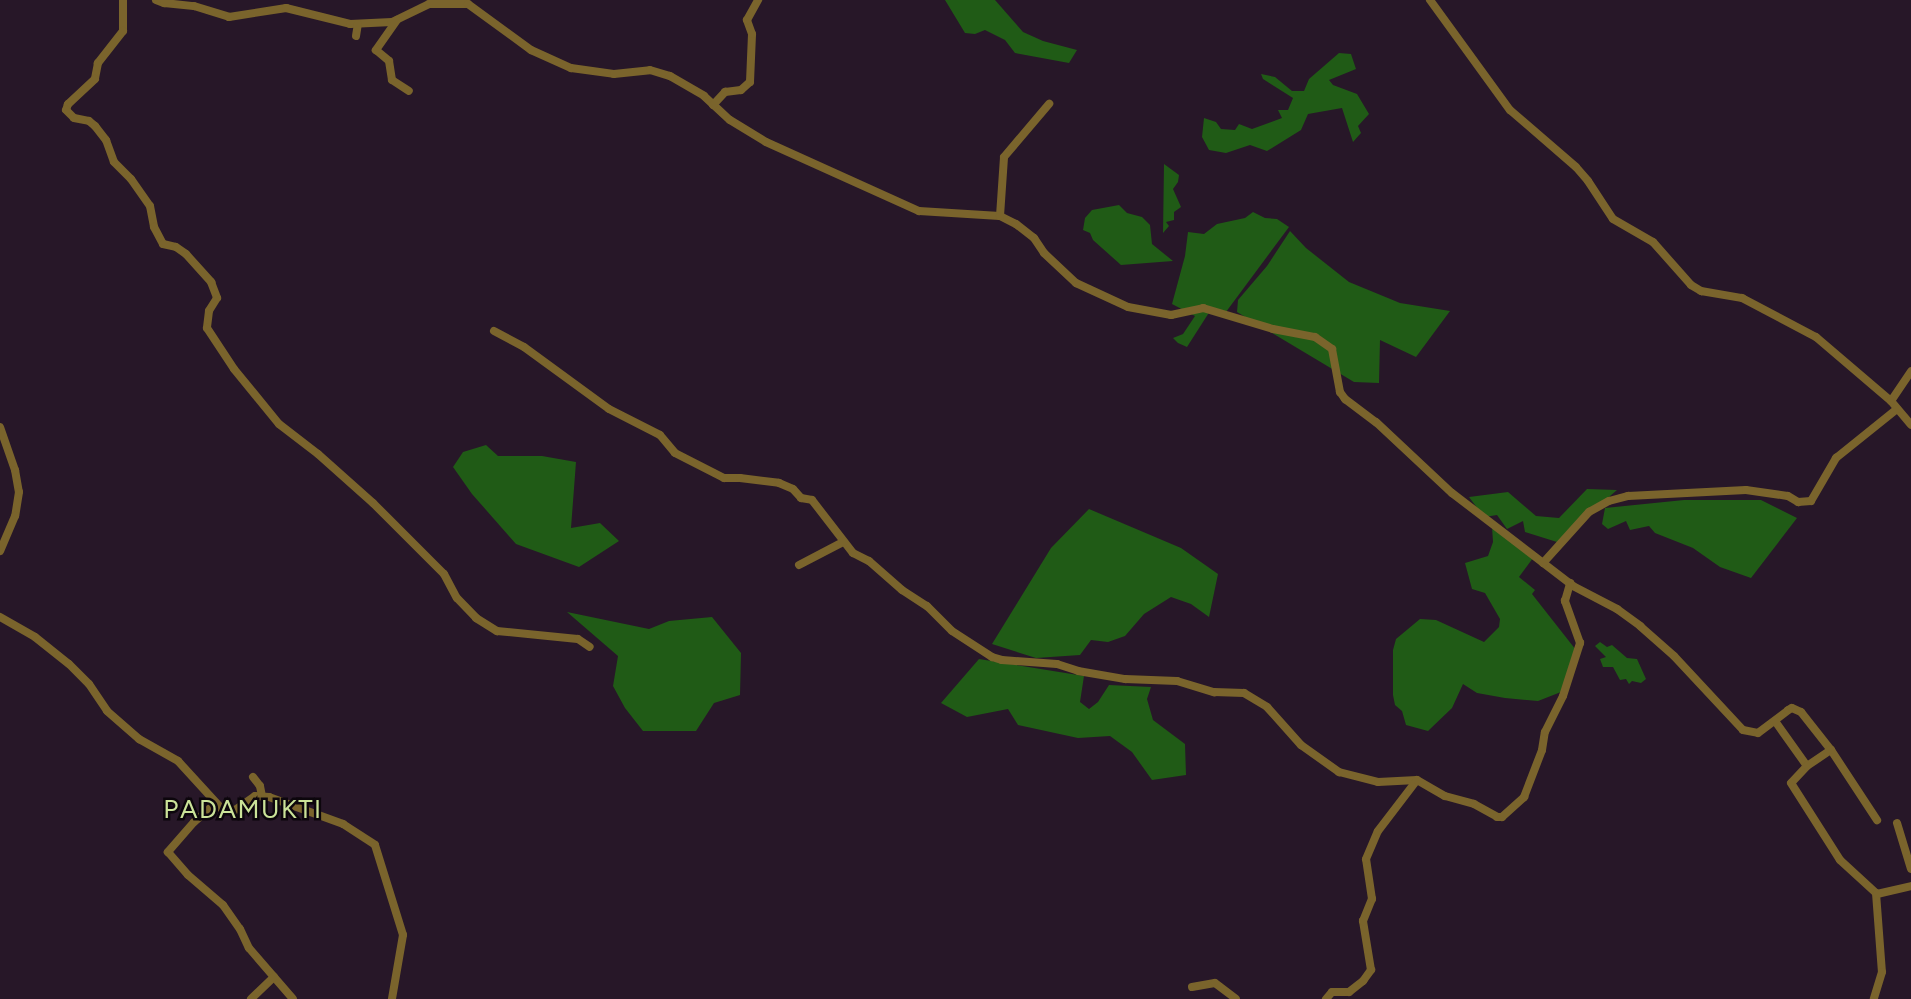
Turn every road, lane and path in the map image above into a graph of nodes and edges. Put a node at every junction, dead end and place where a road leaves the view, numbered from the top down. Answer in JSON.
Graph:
{"nodes":[{"id":1,"x":123,"y":0,"type":"edge"},
{"id":2,"x":156,"y":0,"type":"edge"},
{"id":3,"x":758,"y":0,"type":"edge"},
{"id":4,"x":1430,"y":0,"type":"edge"},
{"id":5,"x":426,"y":3,"type":"edge"},
{"id":6,"x":397,"y":20,"type":"junction"},
{"id":7,"x":358,"y":24,"type":"junction"},
{"id":8,"x":356,"y":36,"type":"dead end"},
{"id":9,"x":409,"y":91,"type":"dead end"},
{"id":10,"x":1049,"y":104,"type":"dead end"},
{"id":11,"x":713,"y":105,"type":"junction"},
{"id":12,"x":1000,"y":216,"type":"junction"},
{"id":13,"x":494,"y":331,"type":"dead end"},
{"id":14,"x":1911,"y":371,"type":"edge"},
{"id":15,"x":1891,"y":401,"type":"junction"},
{"id":16,"x":1897,"y":409,"type":"junction"},
{"id":17,"x":1911,"y":425,"type":"edge"},
{"id":18,"x":0,"y":427,"type":"edge"},
{"id":19,"x":843,"y":542,"type":"junction"},
{"id":20,"x":0,"y":551,"type":"edge"},
{"id":21,"x":1543,"y":563,"type":"junction"},
{"id":22,"x":799,"y":565,"type":"dead end"},
{"id":23,"x":1570,"y":583,"type":"junction"},
{"id":24,"x":0,"y":617,"type":"edge"},
{"id":25,"x":590,"y":647,"type":"dead end"},
{"id":26,"x":1775,"y":721,"type":"junction"},
{"id":27,"x":1831,"y":750,"type":"junction"},
{"id":28,"x":1808,"y":765,"type":"junction"},
{"id":29,"x":253,"y":777,"type":"dead end"},
{"id":30,"x":1418,"y":780,"type":"junction"},
{"id":31,"x":262,"y":796,"type":"junction"},
{"id":32,"x":216,"y":803,"type":"junction"},
{"id":33,"x":1877,"y":820,"type":"dead end"},
{"id":34,"x":1897,"y":823,"type":"dead end"},
{"id":35,"x":1911,"y":869,"type":"edge"},
{"id":36,"x":1911,"y":886,"type":"edge"},
{"id":37,"x":1877,"y":894,"type":"junction"},
{"id":38,"x":274,"y":978,"type":"junction"},
{"id":39,"x":1192,"y":987,"type":"dead end"},
{"id":40,"x":250,"y":999,"type":"edge"},
{"id":41,"x":293,"y":999,"type":"edge"},
{"id":42,"x":392,"y":999,"type":"edge"},
{"id":43,"x":1236,"y":999,"type":"edge"},
{"id":44,"x":1326,"y":999,"type":"edge"},
{"id":45,"x":1874,"y":999,"type":"edge"}],
"edges":[{"from":1,"to":25,"type":"street"},
{"from":2,"to":7,"type":"street"},
{"from":3,"to":11,"type":"street"},
{"from":4,"to":15,"type":"street"},
{"from":5,"to":6,"type":"street"},
{"from":5,"to":11,"type":"street"},
{"from":6,"to":7,"type":"street"},
{"from":6,"to":9,"type":"street"},
{"from":7,"to":8,"type":"street"},
{"from":10,"to":12,"type":"street"},
{"from":11,"to":12,"type":"street"},
{"from":12,"to":21,"type":"street"},
{"from":13,"to":19,"type":"street"},
{"from":14,"to":15,"type":"street"},
{"from":15,"to":16,"type":"street"},
{"from":16,"to":17,"type":"street"},
{"from":16,"to":21,"type":"street"},
{"from":18,"to":20,"type":"street"},
{"from":19,"to":22,"type":"street"},
{"from":19,"to":30,"type":"street"},
{"from":21,"to":23,"type":"street"},
{"from":23,"to":26,"type":"street"},
{"from":23,"to":30,"type":"street"},
{"from":24,"to":32,"type":"street"},
{"from":26,"to":27,"type":"street"},
{"from":26,"to":28,"type":"street"},
{"from":27,"to":28,"type":"street"},
{"from":27,"to":33,"type":"street"},
{"from":28,"to":37,"type":"street"},
{"from":29,"to":31,"type":"street"},
{"from":30,"to":44,"type":"street"},
{"from":31,"to":32,"type":"street"},
{"from":31,"to":42,"type":"street"},
{"from":32,"to":38,"type":"street"},
{"from":34,"to":35,"type":"street"},
{"from":36,"to":37,"type":"street"},
{"from":37,"to":45,"type":"street"},
{"from":38,"to":40,"type":"street"},
{"from":38,"to":41,"type":"street"},
{"from":39,"to":43,"type":"street"}]}
